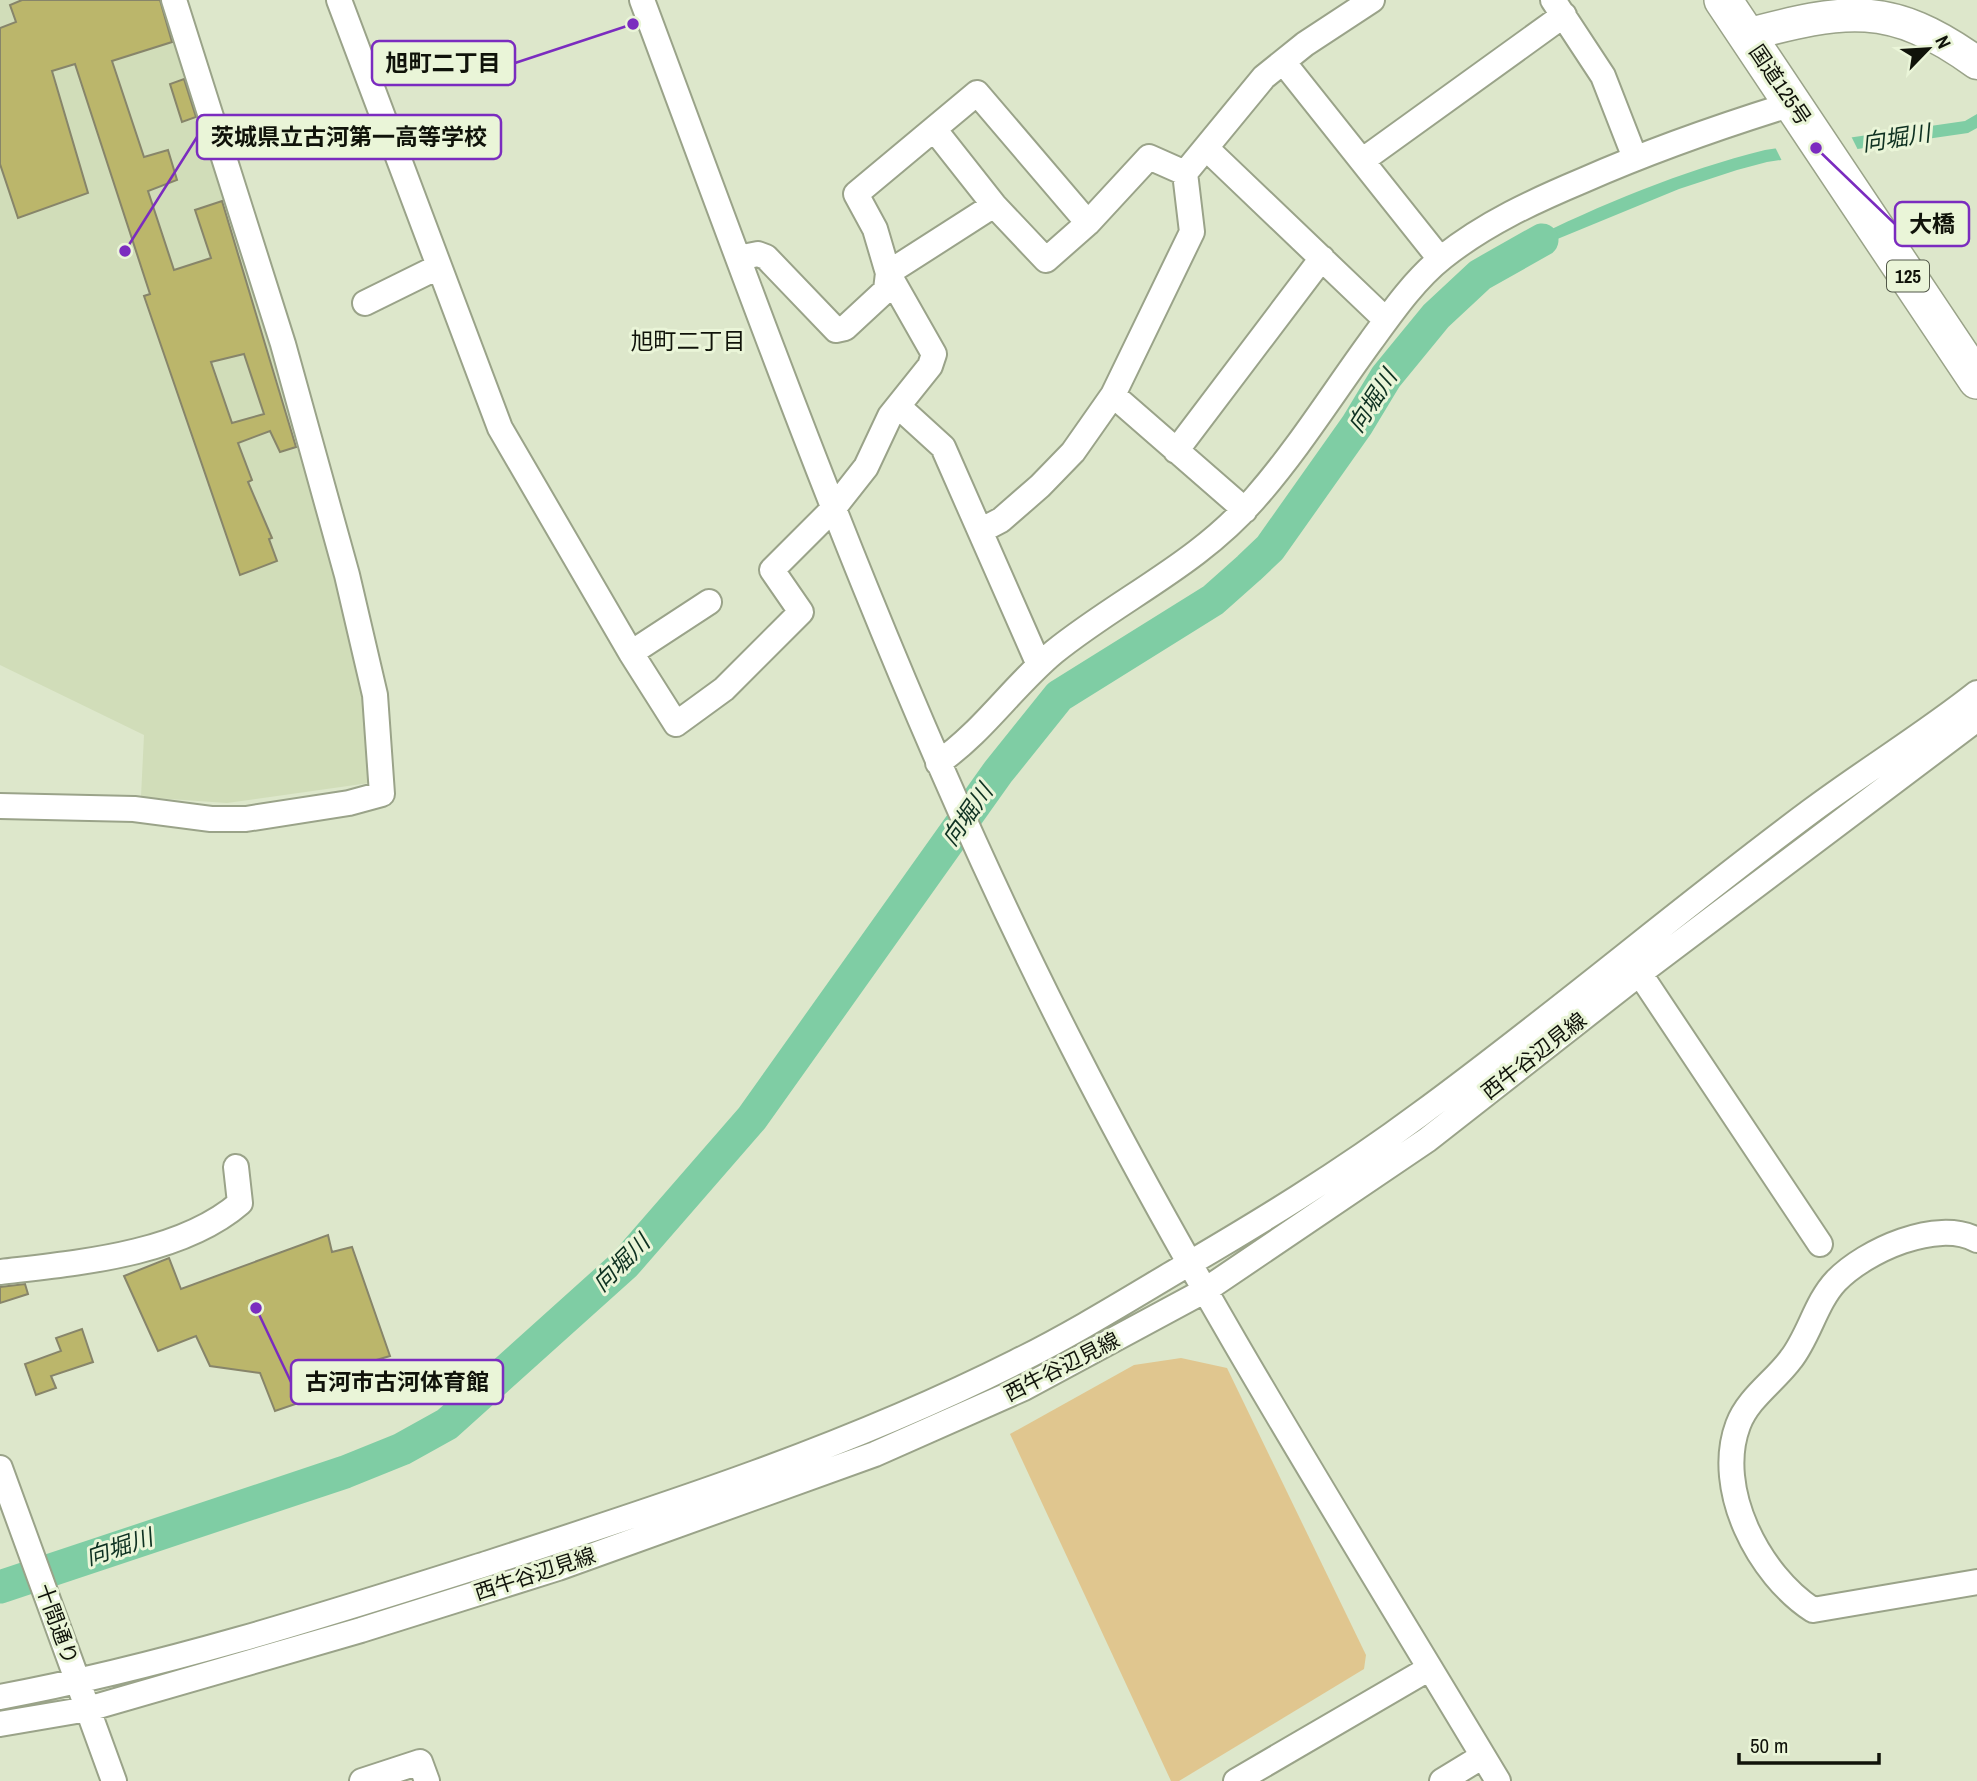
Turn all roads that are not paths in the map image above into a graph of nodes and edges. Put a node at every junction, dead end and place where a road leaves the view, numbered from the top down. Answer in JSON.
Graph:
{"nodes":[{"id":1,"x":174,"y":0,"type":"edge"},
{"id":2,"x":340,"y":0,"type":"edge"},
{"id":3,"x":642,"y":0,"type":"edge"},
{"id":4,"x":1372,"y":0,"type":"edge"},
{"id":5,"x":1723,"y":0,"type":"edge"},
{"id":6,"x":1559,"y":7,"type":"edge"},
{"id":7,"x":1746,"y":35,"type":"junction"},
{"id":8,"x":1977,"y":62,"type":"edge"},
{"id":9,"x":1284,"y":63,"type":"junction"},
{"id":10,"x":1799,"y":114,"type":"junction"},
{"id":11,"x":934,"y":129,"type":"junction"},
{"id":12,"x":1206,"y":148,"type":"junction"},
{"id":13,"x":1635,"y":158,"type":"junction"},
{"id":14,"x":1363,"y":160,"type":"junction"},
{"id":15,"x":1185,"y":173,"type":"junction"},
{"id":16,"x":994,"y":205,"type":"junction"},
{"id":17,"x":1088,"y":223,"type":"junction"},
{"id":18,"x":738,"y":258,"type":"junction"},
{"id":19,"x":1322,"y":258,"type":"junction"},
{"id":20,"x":1440,"y":259,"type":"junction"},
{"id":21,"x":438,"y":267,"type":"junction"},
{"id":22,"x":888,"y":273,"type":"junction"},
{"id":23,"x":366,"y":303,"type":"dead end"},
{"id":24,"x":1386,"y":320,"type":"junction"},
{"id":25,"x":1977,"y":380,"type":"edge"},
{"id":26,"x":1113,"y":395,"type":"junction"},
{"id":27,"x":898,"y":406,"type":"junction"},
{"id":28,"x":1176,"y":451,"type":"junction"},
{"id":29,"x":833,"y":509,"type":"junction"},
{"id":30,"x":1245,"y":510,"type":"junction"},
{"id":31,"x":980,"y":531,"type":"junction"},
{"id":32,"x":709,"y":602,"type":"dead end"},
{"id":33,"x":631,"y":653,"type":"junction"},
{"id":34,"x":1039,"y":665,"type":"junction"},
{"id":35,"x":1977,"y":693,"type":"edge"},
{"id":36,"x":1977,"y":719,"type":"edge"},
{"id":37,"x":938,"y":763,"type":"junction"},
{"id":38,"x":0,"y":806,"type":"edge"},
{"id":39,"x":1634,"y":964,"type":"junction"},
{"id":40,"x":236,"y":1167,"type":"dead end"},
{"id":41,"x":1977,"y":1240,"type":"edge"},
{"id":42,"x":1820,"y":1244,"type":"dead end"},
{"id":43,"x":1189,"y":1264,"type":"junction"},
{"id":44,"x":0,"y":1272,"type":"edge"},
{"id":45,"x":1204,"y":1291,"type":"junction"},
{"id":46,"x":0,"y":1468,"type":"edge"},
{"id":47,"x":1977,"y":1583,"type":"edge"},
{"id":48,"x":1430,"y":1668,"type":"junction"},
{"id":49,"x":78,"y":1683,"type":"junction"},
{"id":50,"x":0,"y":1697,"type":"edge"},
{"id":51,"x":88,"y":1709,"type":"junction"},
{"id":52,"x":0,"y":1724,"type":"edge"},
{"id":53,"x":1483,"y":1756,"type":"junction"},
{"id":54,"x":1247,"y":1778,"type":"edge"},
{"id":55,"x":114,"y":1781,"type":"edge"},
{"id":56,"x":362,"y":1781,"type":"edge"},
{"id":57,"x":426,"y":1781,"type":"edge"},
{"id":58,"x":1442,"y":1781,"type":"edge"},
{"id":59,"x":1498,"y":1781,"type":"edge"}],
"edges":[{"from":1,"to":38,"type":"street"},
{"from":2,"to":21,"type":"street"},
{"from":3,"to":18,"type":"street"},
{"from":4,"to":9,"type":"street"},
{"from":5,"to":7,"type":"highway","name":"国道125号","number":"125"},
{"from":6,"to":13,"type":"street"},
{"from":6,"to":14,"type":"street"},
{"from":7,"to":8,"type":"main road"},
{"from":7,"to":10,"type":"highway","name":"国道125号","number":"125"},
{"from":9,"to":12,"type":"street"},
{"from":9,"to":14,"type":"street"},
{"from":10,"to":13,"type":"street"},
{"from":10,"to":25,"type":"highway","name":"国道125号","number":"125"},
{"from":11,"to":16,"type":"street"},
{"from":11,"to":17,"type":"street"},
{"from":11,"to":22,"type":"street"},
{"from":12,"to":15,"type":"street"},
{"from":12,"to":19,"type":"street"},
{"from":13,"to":20,"type":"street"},
{"from":14,"to":20,"type":"street"},
{"from":15,"to":17,"type":"street"},
{"from":15,"to":26,"type":"street"},
{"from":16,"to":17,"type":"street"},
{"from":16,"to":22,"type":"street"},
{"from":18,"to":22,"type":"street"},
{"from":18,"to":29,"type":"street"},
{"from":19,"to":24,"type":"street"},
{"from":19,"to":28,"type":"street"},
{"from":20,"to":24,"type":"street"},
{"from":21,"to":23,"type":"street"},
{"from":21,"to":33,"type":"street"},
{"from":22,"to":27,"type":"street"},
{"from":24,"to":30,"type":"street"},
{"from":26,"to":28,"type":"street"},
{"from":26,"to":31,"type":"street"},
{"from":27,"to":29,"type":"street"},
{"from":27,"to":31,"type":"street"},
{"from":28,"to":30,"type":"street"},
{"from":29,"to":33,"type":"street"},
{"from":29,"to":37,"type":"street"},
{"from":30,"to":34,"type":"street"},
{"from":31,"to":34,"type":"street"},
{"from":32,"to":33,"type":"street"},
{"from":34,"to":37,"type":"street"},
{"from":35,"to":39,"type":"street","name":"西牛谷辺見線"},
{"from":36,"to":39,"type":"street","name":"西牛谷辺見線"},
{"from":37,"to":43,"type":"street"},
{"from":39,"to":42,"type":"street"},
{"from":39,"to":43,"type":"street","name":"西牛谷辺見線"},
{"from":39,"to":45,"type":"street","name":"西牛谷辺見線"},
{"from":40,"to":44,"type":"street"},
{"from":41,"to":47,"type":"street"},
{"from":43,"to":45,"type":"street"},
{"from":43,"to":49,"type":"street","name":"西牛谷辺見線"},
{"from":45,"to":48,"type":"street"},
{"from":45,"to":51,"type":"street","name":"西牛谷辺見線"},
{"from":46,"to":49,"type":"street","name":"十間通り"},
{"from":48,"to":53,"type":"street"},
{"from":48,"to":54,"type":"street"},
{"from":49,"to":50,"type":"street","name":"西牛谷辺見線"},
{"from":49,"to":51,"type":"street","name":"十間通り"},
{"from":51,"to":52,"type":"street","name":"西牛谷辺見線"},
{"from":51,"to":55,"type":"street","name":"十間通り"},
{"from":53,"to":58,"type":"street"},
{"from":53,"to":59,"type":"street"},
{"from":56,"to":57,"type":"street"}]}
